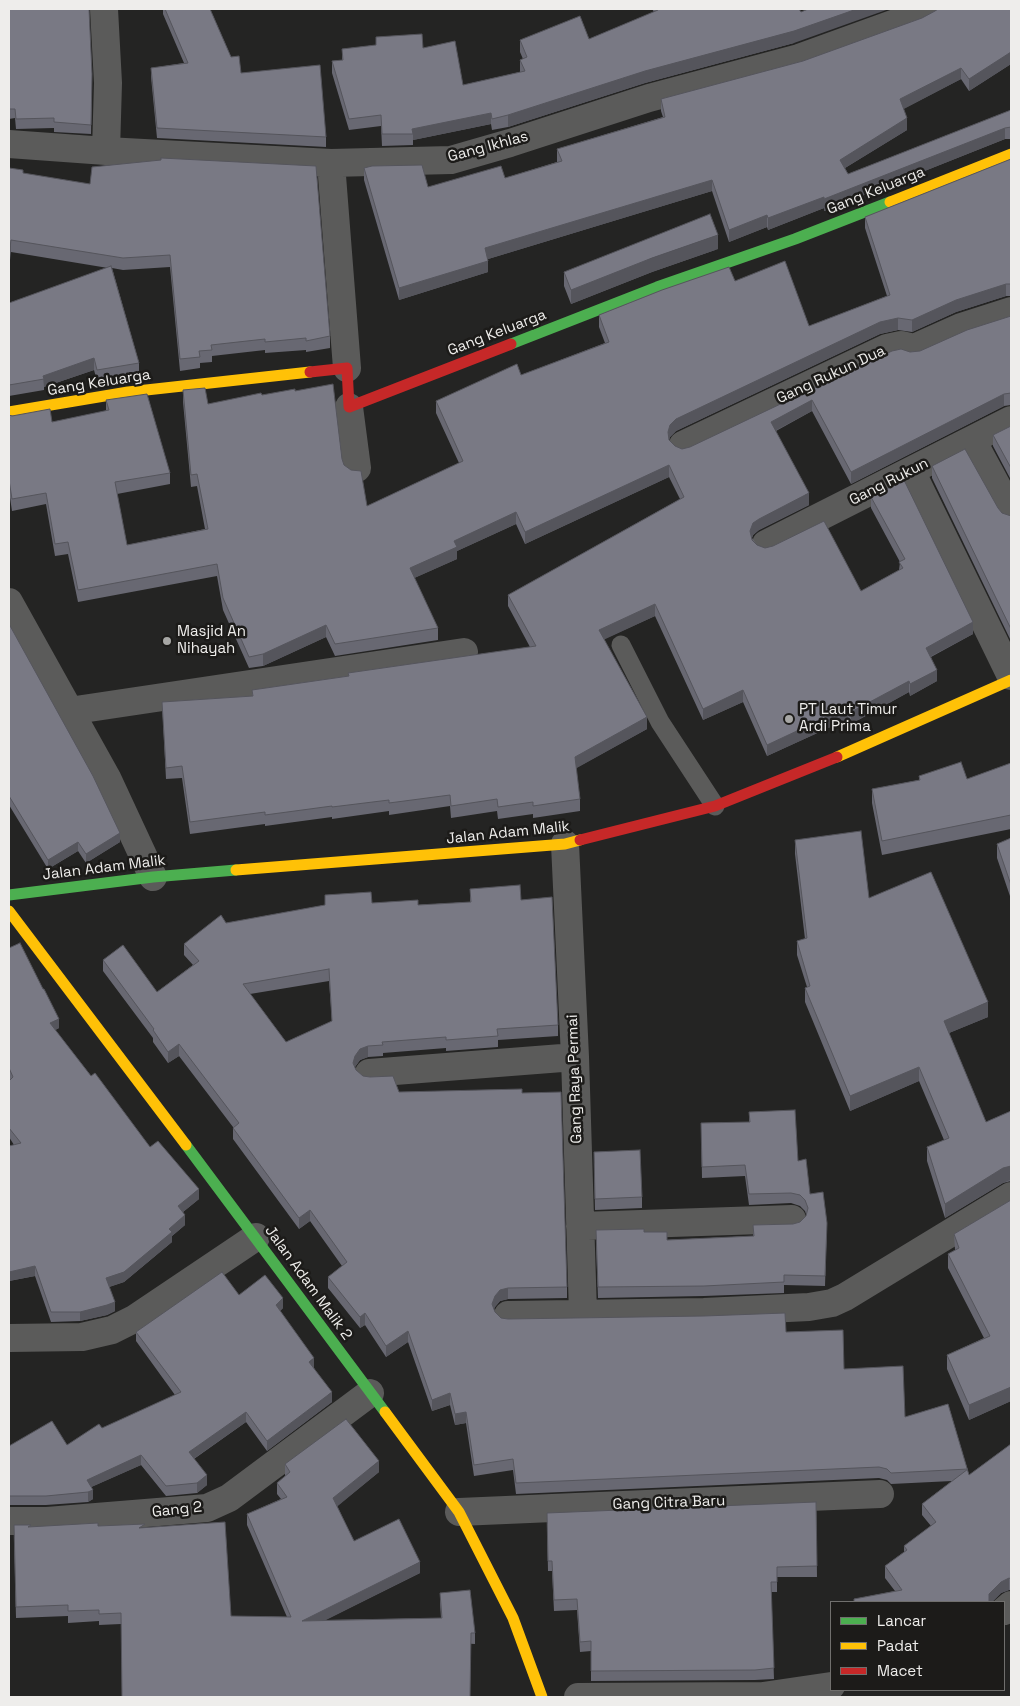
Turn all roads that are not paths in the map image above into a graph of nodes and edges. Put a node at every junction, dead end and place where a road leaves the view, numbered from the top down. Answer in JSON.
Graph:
{"nodes":[{"id":1,"x":104,"y":9,"type":"edge"},
{"id":2,"x":928,"y":9,"type":"edge"},
{"id":3,"x":9,"y":144,"type":"edge"},
{"id":4,"x":106,"y":151,"type":"junction"},
{"id":5,"x":1011,"y":154,"type":"edge"},
{"id":6,"x":331,"y":163,"type":"junction"},
{"id":7,"x":1011,"y":311,"type":"edge"},
{"id":8,"x":347,"y":368,"type":"junction"},
{"id":9,"x":349,"y":407,"type":"junction"},
{"id":10,"x":9,"y":412,"type":"edge"},
{"id":11,"x":1011,"y":420,"type":"edge"},
{"id":12,"x":972,"y":440,"type":"junction"},
{"id":13,"x":683,"y":445,"type":"dead end"},
{"id":14,"x":357,"y":468,"type":"dead end"},
{"id":15,"x":911,"y":471,"type":"junction"},
{"id":16,"x":1011,"y":512,"type":"edge"},
{"id":17,"x":766,"y":544,"type":"dead end"},
{"id":18,"x":9,"y":602,"type":"edge"},
{"id":19,"x":621,"y":646,"type":"dead end"},
{"id":20,"x":464,"y":652,"type":"dead end"},
{"id":21,"x":1011,"y":676,"type":"edge"},
{"id":22,"x":1011,"y":680,"type":"edge"},
{"id":23,"x":69,"y":711,"type":"junction"},
{"id":24,"x":715,"y":806,"type":"junction"},
{"id":25,"x":565,"y":844,"type":"junction"},
{"id":26,"x":153,"y":877,"type":"junction"},
{"id":27,"x":9,"y":895,"type":"edge"},
{"id":28,"x":9,"y":911,"type":"edge"},
{"id":29,"x":575,"y":1058,"type":"junction"},
{"id":30,"x":369,"y":1074,"type":"dead end"},
{"id":31,"x":1011,"y":1196,"type":"edge"},
{"id":32,"x":792,"y":1219,"type":"dead end"},
{"id":33,"x":580,"y":1226,"type":"junction"},
{"id":34,"x":256,"y":1237,"type":"junction"},
{"id":35,"x":583,"y":1313,"type":"junction"},
{"id":36,"x":508,"y":1315,"type":"dead end"},
{"id":37,"x":9,"y":1338,"type":"edge"},
{"id":38,"x":370,"y":1393,"type":"junction"},
{"id":39,"x":880,"y":1494,"type":"dead end"},
{"id":40,"x":458,"y":1512,"type":"junction"},
{"id":41,"x":9,"y":1521,"type":"edge"},
{"id":42,"x":830,"y":1686,"type":"edge"},
{"id":43,"x":542,"y":1697,"type":"edge"},
{"id":44,"x":578,"y":1697,"type":"edge"}],
"edges":[{"from":1,"to":4,"type":"street"},
{"from":2,"to":6,"type":"street","name":"Gang Ikhlas"},
{"from":3,"to":4,"type":"street","name":"Gang Ikhlas"},
{"from":4,"to":6,"type":"street","name":"Gang Ikhlas"},
{"from":5,"to":9,"type":"street","name":"Gang Keluarga"},
{"from":6,"to":8,"type":"street"},
{"from":7,"to":13,"type":"street","name":"Gang Rukun Dua"},
{"from":8,"to":9,"type":"street"},
{"from":8,"to":10,"type":"street","name":"Gang Keluarga"},
{"from":9,"to":14,"type":"street"},
{"from":11,"to":12,"type":"street","name":"Gang Rukun"},
{"from":12,"to":15,"type":"street","name":"Gang Rukun"},
{"from":12,"to":16,"type":"street"},
{"from":15,"to":17,"type":"street","name":"Gang Rukun"},
{"from":15,"to":21,"type":"street"},
{"from":18,"to":23,"type":"street"},
{"from":19,"to":24,"type":"lane"},
{"from":20,"to":23,"type":"street"},
{"from":22,"to":24,"type":"street","name":"Jalan Adam Malik"},
{"from":23,"to":26,"type":"street"},
{"from":24,"to":25,"type":"street","name":"Jalan Adam Malik"},
{"from":25,"to":26,"type":"street","name":"Jalan Adam Malik"},
{"from":25,"to":29,"type":"street","name":"Gang Raya Permai"},
{"from":26,"to":27,"type":"street","name":"Jalan Adam Malik"},
{"from":28,"to":34,"type":"street","name":"Jalan Adam Malik 2"},
{"from":29,"to":30,"type":"street"},
{"from":29,"to":33,"type":"street","name":"Gang Raya Permai"},
{"from":31,"to":35,"type":"street"},
{"from":32,"to":33,"type":"street"},
{"from":33,"to":35,"type":"street","name":"Gang Raya Permai"},
{"from":34,"to":37,"type":"street"},
{"from":34,"to":38,"type":"street","name":"Jalan Adam Malik 2"},
{"from":35,"to":36,"type":"street"},
{"from":38,"to":40,"type":"street","name":"Jalan Adam Malik 2"},
{"from":38,"to":41,"type":"street","name":"Gang 2"},
{"from":39,"to":40,"type":"street","name":"Gang Citra Baru"},
{"from":40,"to":43,"type":"street","name":"Jalan Adam Malik 2"},
{"from":42,"to":44,"type":"street"}]}
